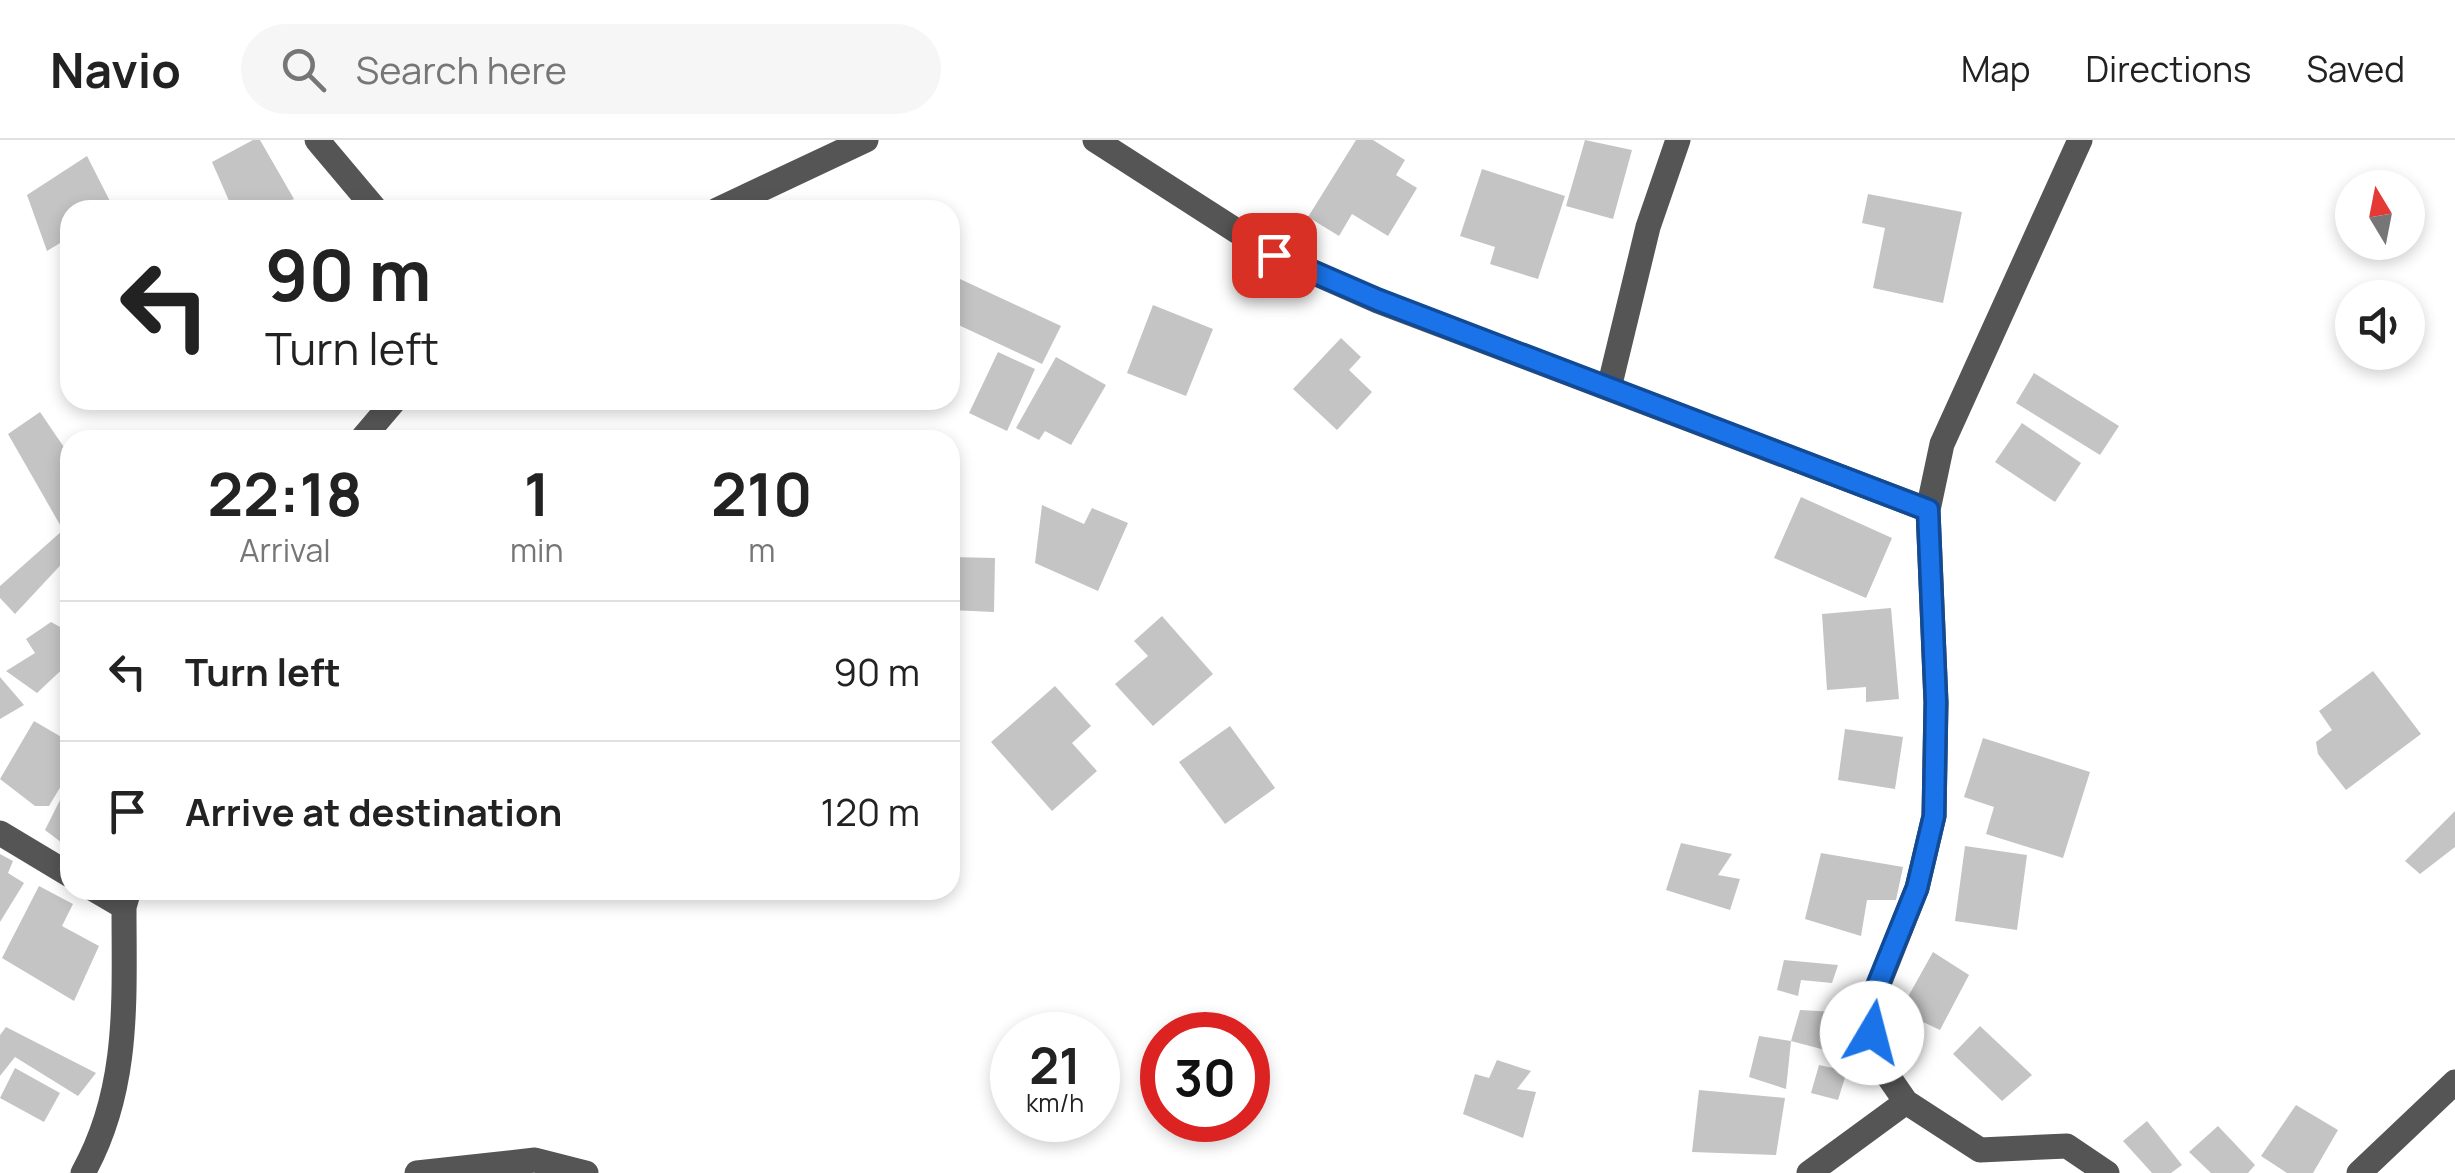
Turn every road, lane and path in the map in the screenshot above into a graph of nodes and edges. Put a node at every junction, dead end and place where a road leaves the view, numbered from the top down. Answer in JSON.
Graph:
{"nodes":[{"id":1,"x":318,"y":140,"type":"edge"},
{"id":2,"x":866,"y":140,"type":"edge"},
{"id":3,"x":1095,"y":140,"type":"edge"},
{"id":4,"x":1678,"y":140,"type":"edge"},
{"id":5,"x":2080,"y":140,"type":"edge"},
{"id":6,"x":368,"y":200,"type":"edge"},
{"id":7,"x":739,"y":200,"type":"edge"},
{"id":8,"x":1609,"y":388,"type":"junction"},
{"id":9,"x":386,"y":410,"type":"edge"},
{"id":10,"x":369,"y":430,"type":"edge"},
{"id":11,"x":1928,"y":510,"type":"junction"},
{"id":12,"x":0,"y":833,"type":"edge"},
{"id":13,"x":60,"y":869,"type":"edge"},
{"id":14,"x":126,"y":900,"type":"edge"},
{"id":15,"x":2455,"y":1082,"type":"edge"},
{"id":16,"x":1906,"y":1102,"type":"junction"},
{"id":17,"x":83,"y":1173,"type":"edge"},
{"id":18,"x":416,"y":1173,"type":"edge"},
{"id":19,"x":586,"y":1173,"type":"edge"},
{"id":20,"x":1809,"y":1173,"type":"edge"},
{"id":21,"x":2106,"y":1173,"type":"edge"},
{"id":22,"x":2358,"y":1173,"type":"edge"}],
"edges":[{"from":1,"to":6,"type":"street"},
{"from":2,"to":7,"type":"street"},
{"from":3,"to":8,"type":"street"},
{"from":4,"to":8,"type":"street"},
{"from":5,"to":11,"type":"street"},
{"from":8,"to":11,"type":"street"},
{"from":9,"to":10,"type":"street"},
{"from":11,"to":16,"type":"street"},
{"from":12,"to":13,"type":"street"},
{"from":14,"to":17,"type":"street"},
{"from":15,"to":22,"type":"street"},
{"from":16,"to":20,"type":"street"},
{"from":16,"to":21,"type":"street"},
{"from":18,"to":19,"type":"street"}]}
